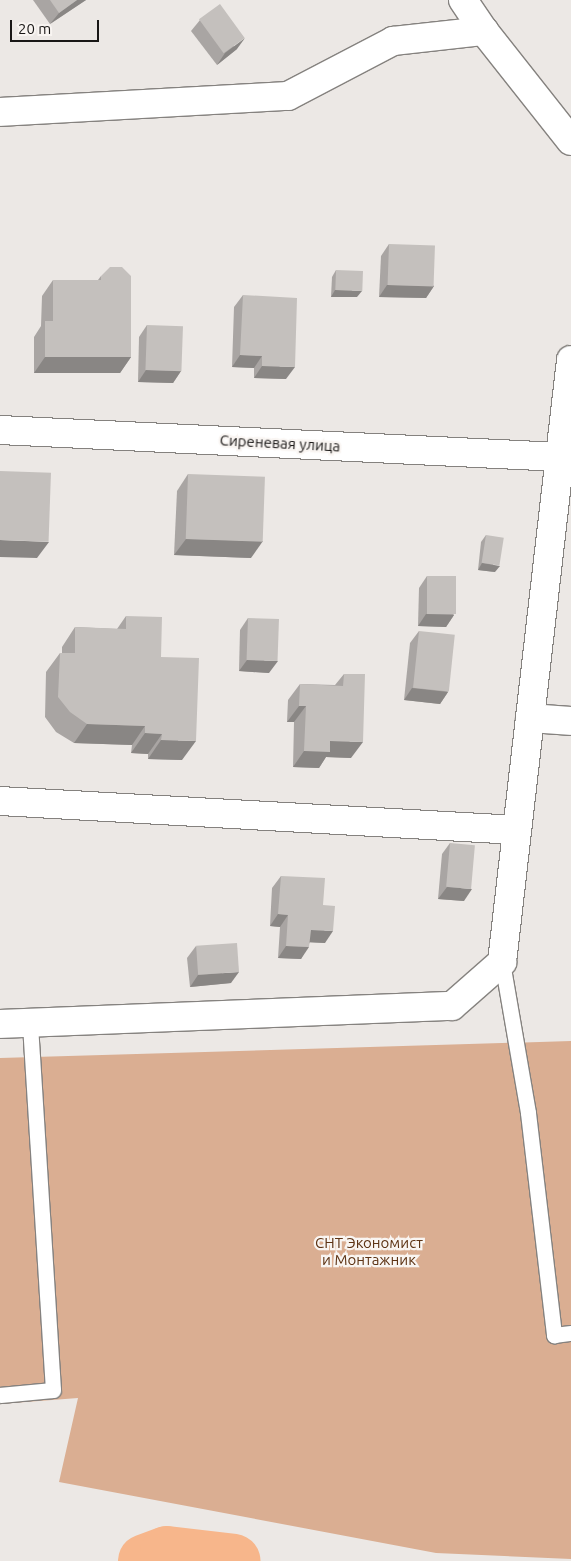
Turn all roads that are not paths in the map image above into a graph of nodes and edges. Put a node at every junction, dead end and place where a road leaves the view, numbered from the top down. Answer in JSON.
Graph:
{"nodes":[{"id":1,"x":463,"y":0,"type":"edge"},
{"id":2,"x":484,"y":31,"type":"junction"},
{"id":3,"x":0,"y":112,"type":"edge"},
{"id":4,"x":571,"y":141,"type":"edge"},
{"id":5,"x":571,"y":360,"type":"edge"},
{"id":6,"x":0,"y":430,"type":"edge"},
{"id":7,"x":560,"y":457,"type":"junction"},
{"id":8,"x":563,"y":495,"type":"edge"},
{"id":9,"x":530,"y":718,"type":"junction"},
{"id":10,"x":571,"y":721,"type":"edge"},
{"id":11,"x":0,"y":801,"type":"edge"},
{"id":12,"x":517,"y":830,"type":"junction"},
{"id":13,"x":502,"y":962,"type":"junction"},
{"id":14,"x":30,"y":1023,"type":"junction"},
{"id":15,"x":0,"y":1024,"type":"edge"},
{"id":16,"x":571,"y":1334,"type":"edge"},
{"id":17,"x":0,"y":1395,"type":"edge"}],
"edges":[{"from":1,"to":2,"type":"street"},
{"from":2,"to":3,"type":"street"},
{"from":2,"to":4,"type":"street"},
{"from":5,"to":7,"type":"street"},
{"from":6,"to":7,"type":"street","name":"Сиреневая улица"},
{"from":7,"to":8,"type":"street"},
{"from":8,"to":9,"type":"street"},
{"from":9,"to":10,"type":"street"},
{"from":9,"to":12,"type":"street"},
{"from":11,"to":12,"type":"street"},
{"from":12,"to":13,"type":"street"},
{"from":13,"to":14,"type":"street"},
{"from":13,"to":16,"type":"lane"},
{"from":14,"to":15,"type":"street"},
{"from":14,"to":17,"type":"lane"}]}
